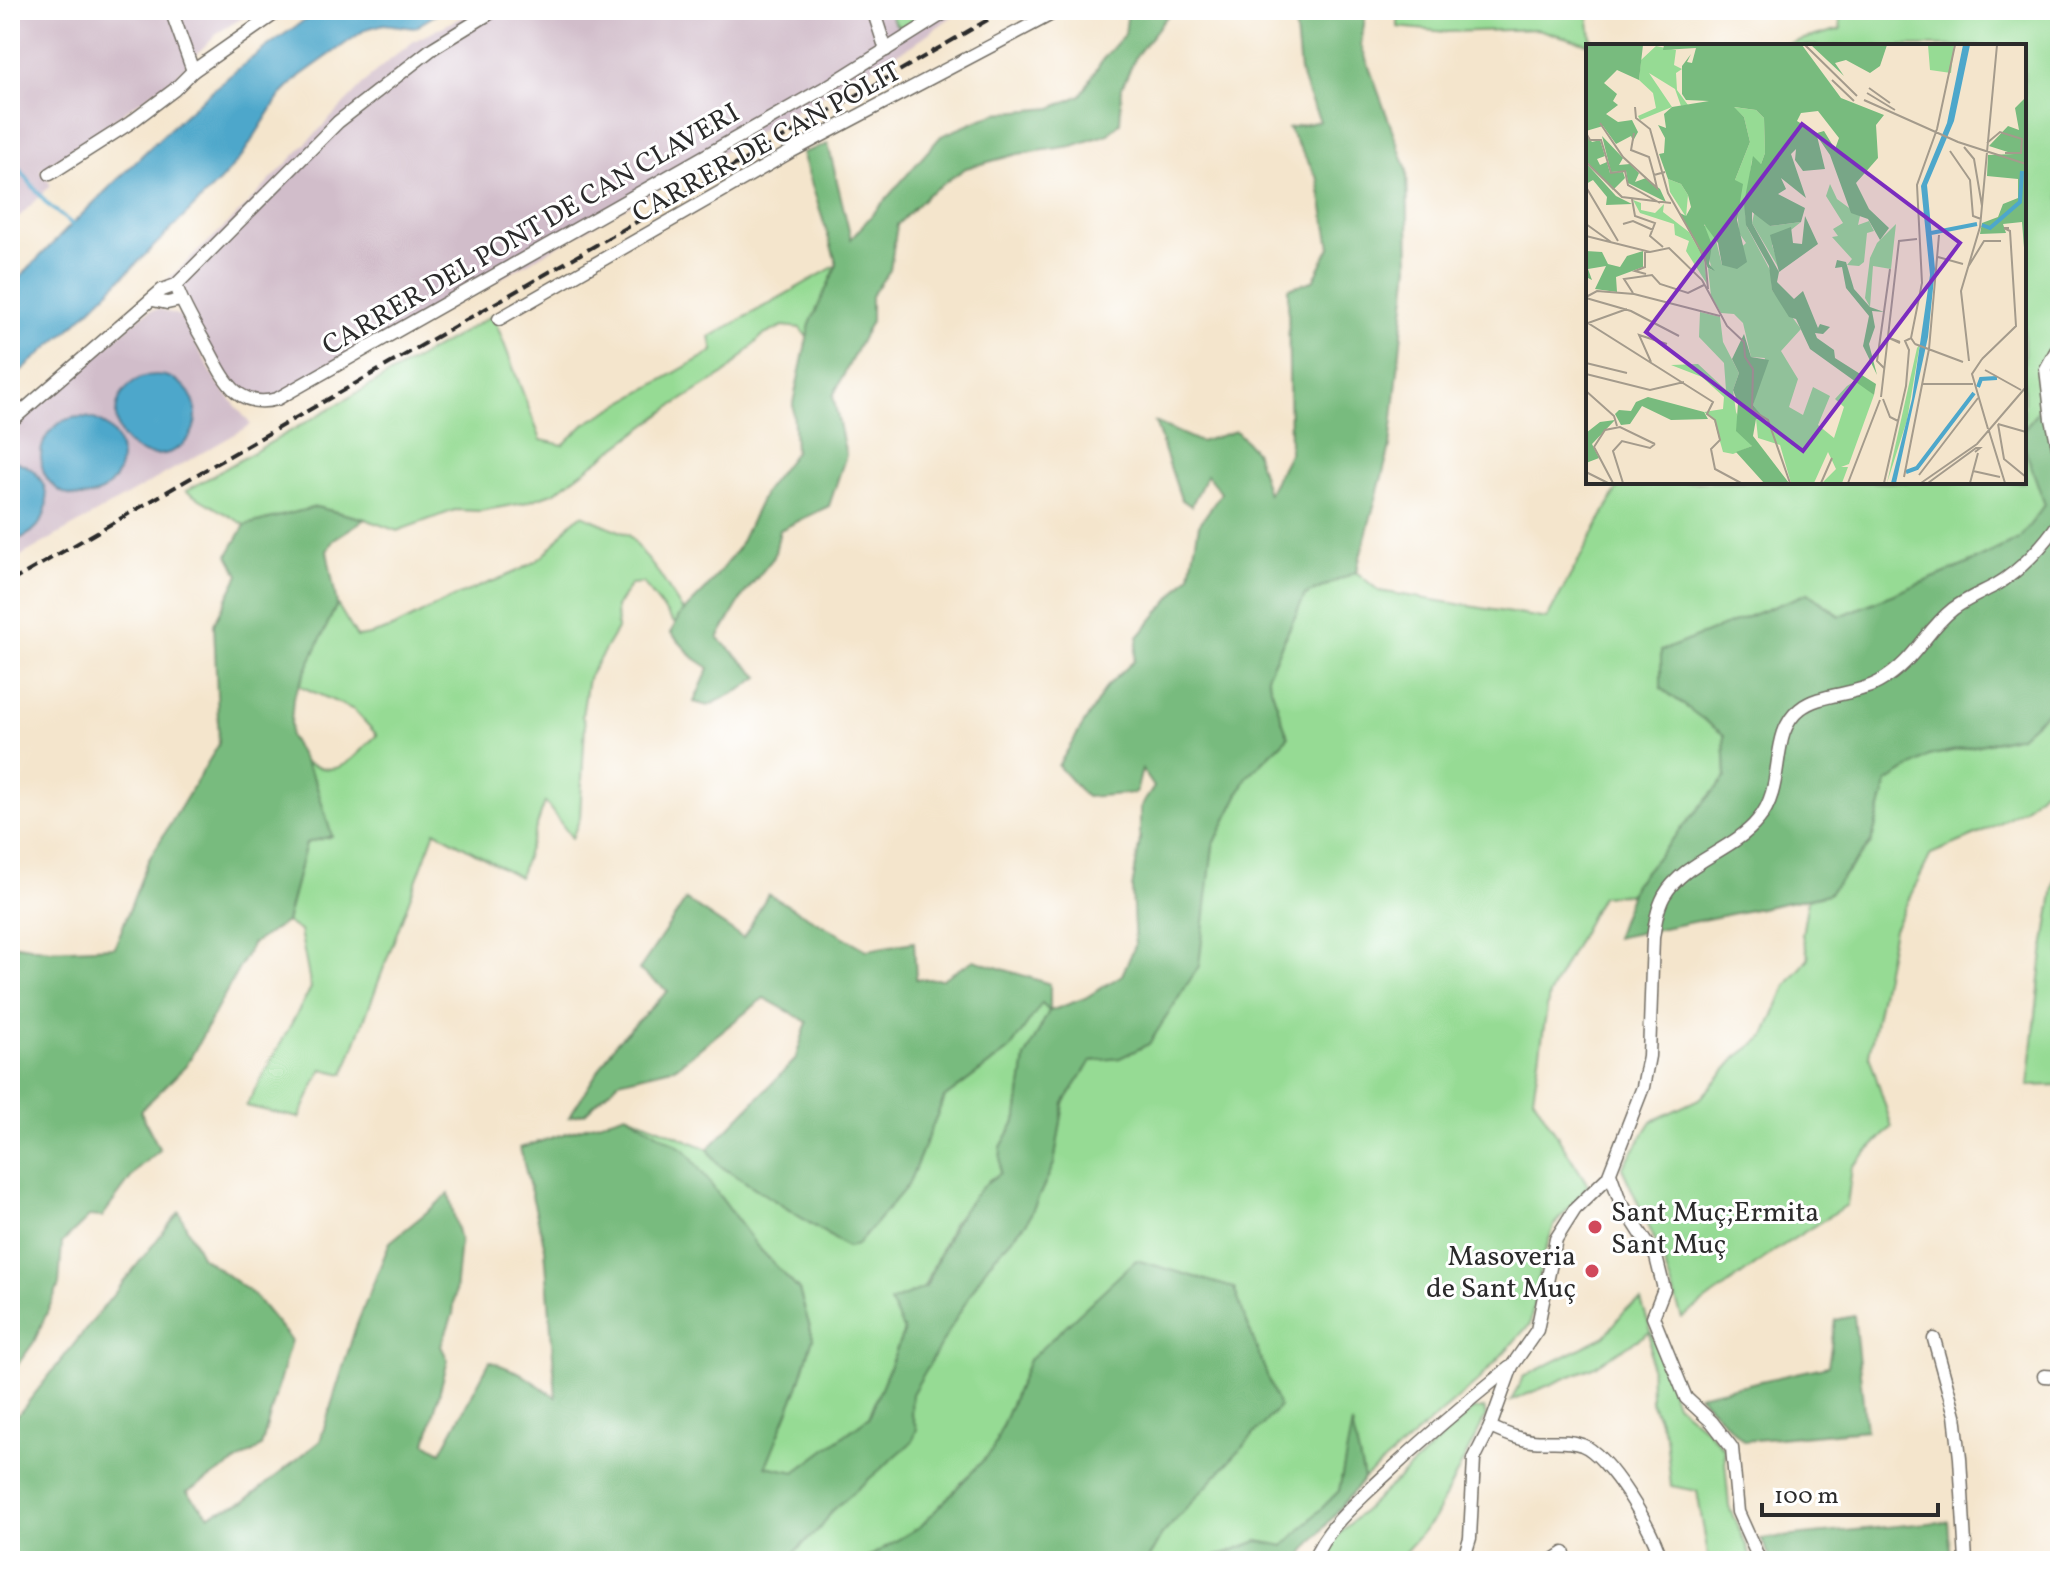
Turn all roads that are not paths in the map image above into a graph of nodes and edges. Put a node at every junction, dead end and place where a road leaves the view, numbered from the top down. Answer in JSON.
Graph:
{"nodes":[{"id":1,"x":171,"y":10,"type":"edge"},
{"id":2,"x":280,"y":10,"type":"edge"},
{"id":3,"x":495,"y":10,"type":"edge"},
{"id":4,"x":873,"y":10,"type":"edge"},
{"id":5,"x":948,"y":10,"type":"edge"},
{"id":6,"x":1059,"y":10,"type":"edge"},
{"id":7,"x":886,"y":50,"type":"junction"},
{"id":8,"x":193,"y":71,"type":"junction"},
{"id":9,"x":50,"y":174,"type":"dead end"},
{"id":10,"x":176,"y":285,"type":"junction"},
{"id":11,"x":153,"y":300,"type":"junction"},
{"id":12,"x":181,"y":300,"type":"junction"},
{"id":13,"x":499,"y":319,"type":"dead end"},
{"id":14,"x":2060,"y":344,"type":"edge"},
{"id":15,"x":10,"y":422,"type":"edge"},
{"id":16,"x":2060,"y":456,"type":"edge"},
{"id":17,"x":2060,"y":521,"type":"edge"},
{"id":18,"x":1610,"y":1173,"type":"junction"},
{"id":19,"x":1934,"y":1339,"type":"dead end"},
{"id":20,"x":1515,"y":1361,"type":"junction"},
{"id":21,"x":2044,"y":1376,"type":"dead end"},
{"id":22,"x":2060,"y":1377,"type":"edge"},
{"id":23,"x":1490,"y":1427,"type":"junction"},
{"id":24,"x":1564,"y":1553,"type":"dead end"},
{"id":25,"x":1313,"y":1561,"type":"edge"},
{"id":26,"x":1463,"y":1561,"type":"edge"},
{"id":27,"x":1552,"y":1561,"type":"edge"},
{"id":28,"x":1661,"y":1561,"type":"edge"},
{"id":29,"x":1760,"y":1561,"type":"edge"},
{"id":30,"x":1966,"y":1561,"type":"edge"}],
"edges":[{"from":1,"to":8,"type":"street"},
{"from":2,"to":8,"type":"street"},
{"from":3,"to":10,"type":"street"},
{"from":4,"to":7,"type":"street"},
{"from":5,"to":7,"type":"street","name":"CARRER DEL PONT DE CAN CLAVERI"},
{"from":6,"to":13,"type":"street","name":"CARRER DE CAN PÒLIT"},
{"from":7,"to":12,"type":"street","name":"CARRER DEL PONT DE CAN CLAVERI"},
{"from":8,"to":9,"type":"street"},
{"from":10,"to":11,"type":"street"},
{"from":10,"to":12,"type":"street","name":"CARRER DEL PONT DE CAN CLAVERI"},
{"from":11,"to":12,"type":"street"},
{"from":11,"to":15,"type":"street"},
{"from":14,"to":16,"type":"street"},
{"from":17,"to":18,"type":"street"},
{"from":18,"to":20,"type":"street"},
{"from":18,"to":29,"type":"street"},
{"from":19,"to":30,"type":"street"},
{"from":20,"to":23,"type":"street"},
{"from":20,"to":25,"type":"street"},
{"from":21,"to":22,"type":"street"},
{"from":23,"to":26,"type":"street"},
{"from":23,"to":28,"type":"street"},
{"from":24,"to":27,"type":"street"}]}
